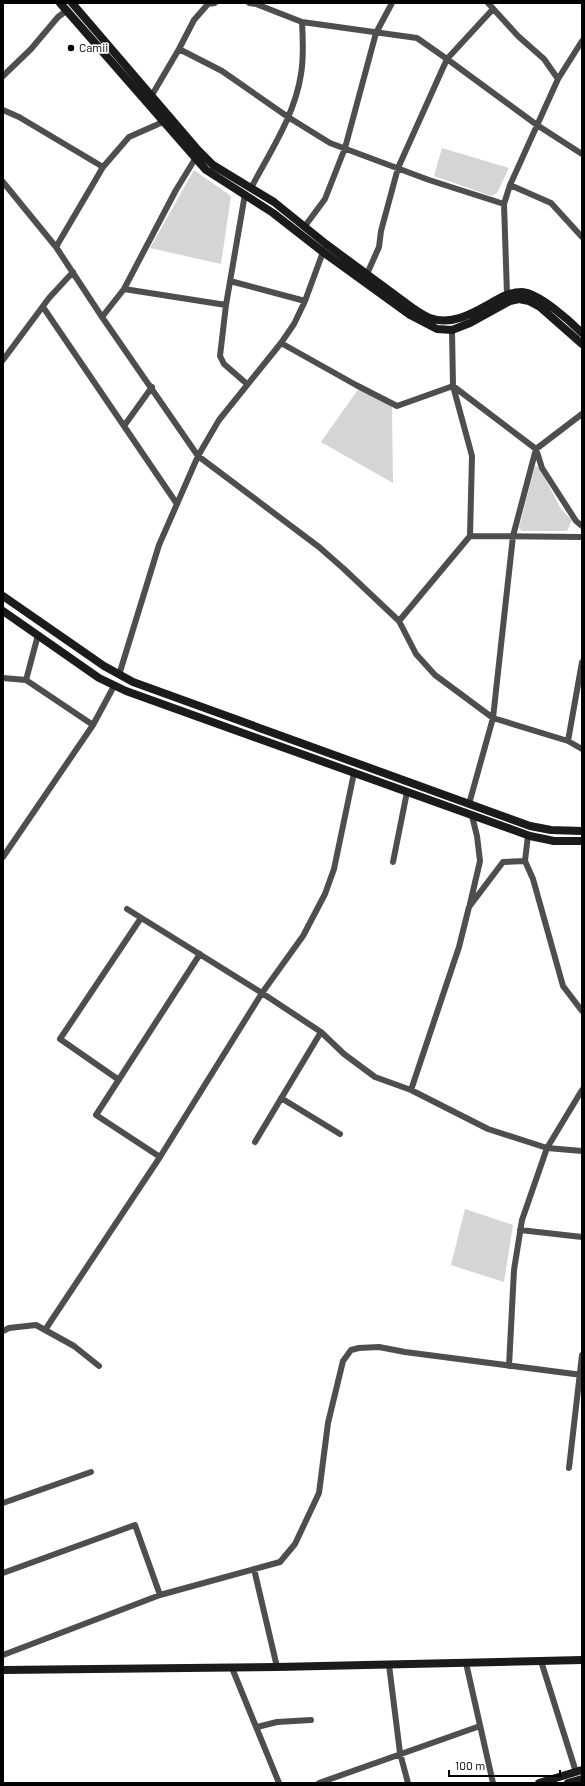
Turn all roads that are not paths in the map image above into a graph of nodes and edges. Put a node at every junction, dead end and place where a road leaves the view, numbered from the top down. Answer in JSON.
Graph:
{"nodes":[{"id":1,"x":60,"y":3,"type":"edge"},
{"id":2,"x":215,"y":3,"type":"edge"},
{"id":3,"x":249,"y":3,"type":"edge"},
{"id":4,"x":256,"y":3,"type":"edge"},
{"id":5,"x":392,"y":3,"type":"edge"},
{"id":6,"x":488,"y":3,"type":"edge"},
{"id":7,"x":74,"y":4,"type":"edge"},
{"id":8,"x":493,"y":9,"type":"junction"},
{"id":9,"x":66,"y":10,"type":"junction"},
{"id":10,"x":302,"y":22,"type":"junction"},
{"id":11,"x":376,"y":32,"type":"junction"},
{"id":12,"x":582,"y":41,"type":"edge"},
{"id":13,"x":179,"y":49,"type":"junction"},
{"id":14,"x":447,"y":59,"type":"junction"},
{"id":15,"x":3,"y":76,"type":"edge"},
{"id":16,"x":558,"y":79,"type":"junction"},
{"id":17,"x":152,"y":95,"type":"junction"},
{"id":18,"x":3,"y":110,"type":"edge"},
{"id":19,"x":288,"y":117,"type":"junction"},
{"id":20,"x":163,"y":122,"type":"junction"},
{"id":21,"x":537,"y":126,"type":"junction"},
{"id":22,"x":345,"y":148,"type":"junction"},
{"id":23,"x":582,"y":154,"type":"edge"},
{"id":24,"x":195,"y":159,"type":"junction"},
{"id":25,"x":103,"y":167,"type":"junction"},
{"id":26,"x":398,"y":168,"type":"junction"},
{"id":27,"x":3,"y":182,"type":"edge"},
{"id":28,"x":510,"y":185,"type":"junction"},
{"id":29,"x":251,"y":188,"type":"junction"},
{"id":30,"x":245,"y":194,"type":"junction"},
{"id":31,"x":504,"y":204,"type":"junction"},
{"id":32,"x":305,"y":226,"type":"junction"},
{"id":33,"x":582,"y":237,"type":"edge"},
{"id":34,"x":326,"y":244,"type":"junction"},
{"id":35,"x":56,"y":247,"type":"junction"},
{"id":36,"x":322,"y":252,"type":"junction"},
{"id":37,"x":72,"y":272,"type":"junction"},
{"id":38,"x":367,"y":274,"type":"junction"},
{"id":39,"x":230,"y":281,"type":"junction"},
{"id":40,"x":124,"y":289,"type":"junction"},
{"id":41,"x":507,"y":294,"type":"junction"},
{"id":42,"x":305,"y":301,"type":"junction"},
{"id":43,"x":226,"y":305,"type":"junction"},
{"id":44,"x":43,"y":307,"type":"junction"},
{"id":45,"x":102,"y":317,"type":"junction"},
{"id":46,"x":451,"y":320,"type":"junction"},
{"id":47,"x":452,"y":330,"type":"junction"},
{"id":48,"x":581,"y":330,"type":"edge"},
{"id":49,"x":281,"y":343,"type":"junction"},
{"id":50,"x":582,"y":344,"type":"edge"},
{"id":51,"x":3,"y":360,"type":"edge"},
{"id":52,"x":247,"y":384,"type":"junction"},
{"id":53,"x":453,"y":386,"type":"junction"},
{"id":54,"x":152,"y":387,"type":"junction"},
{"id":55,"x":582,"y":414,"type":"edge"},
{"id":56,"x":124,"y":426,"type":"junction"},
{"id":57,"x":536,"y":449,"type":"junction"},
{"id":58,"x":198,"y":456,"type":"junction"},
{"id":59,"x":177,"y":504,"type":"junction"},
{"id":60,"x":582,"y":526,"type":"edge"},
{"id":61,"x":470,"y":536,"type":"junction"},
{"id":62,"x":513,"y":536,"type":"junction"},
{"id":63,"x":582,"y":537,"type":"edge"},
{"id":64,"x":3,"y":596,"type":"edge"},
{"id":65,"x":3,"y":611,"type":"edge"},
{"id":66,"x":399,"y":620,"type":"junction"},
{"id":67,"x":38,"y":635,"type":"junction"},
{"id":68,"x":582,"y":662,"type":"edge"},
{"id":69,"x":119,"y":675,"type":"junction"},
{"id":70,"x":3,"y":678,"type":"edge"},
{"id":71,"x":26,"y":680,"type":"junction"},
{"id":72,"x":114,"y":686,"type":"junction"},
{"id":73,"x":493,"y":718,"type":"junction"},
{"id":74,"x":93,"y":725,"type":"junction"},
{"id":75,"x":568,"y":741,"type":"junction"},
{"id":76,"x":582,"y":749,"type":"edge"},
{"id":77,"x":354,"y":773,"type":"junction"},
{"id":78,"x":407,"y":792,"type":"junction"},
{"id":79,"x":469,"y":804,"type":"junction"},
{"id":80,"x":472,"y":816,"type":"junction"},
{"id":81,"x":582,"y":831,"type":"edge"},
{"id":82,"x":528,"y":835,"type":"junction"},
{"id":83,"x":582,"y":841,"type":"edge"},
{"id":84,"x":3,"y":857,"type":"edge"},
{"id":85,"x":525,"y":861,"type":"junction"},
{"id":86,"x":393,"y":862,"type":"dead end"},
{"id":87,"x":469,"y":907,"type":"junction"},
{"id":88,"x":127,"y":909,"type":"dead end"},
{"id":89,"x":141,"y":918,"type":"junction"},
{"id":90,"x":200,"y":954,"type":"junction"},
{"id":91,"x":262,"y":993,"type":"junction"},
{"id":92,"x":582,"y":1011,"type":"edge"},
{"id":93,"x":321,"y":1032,"type":"junction"},
{"id":94,"x":119,"y":1080,"type":"junction"},
{"id":95,"x":411,"y":1090,"type":"junction"},
{"id":96,"x":582,"y":1090,"type":"edge"},
{"id":97,"x":281,"y":1098,"type":"junction"},
{"id":98,"x":340,"y":1134,"type":"dead end"},
{"id":99,"x":255,"y":1142,"type":"dead end"},
{"id":100,"x":547,"y":1148,"type":"junction"},
{"id":101,"x":582,"y":1151,"type":"edge"},
{"id":102,"x":160,"y":1157,"type":"junction"},
{"id":103,"x":520,"y":1230,"type":"junction"},
{"id":104,"x":582,"y":1238,"type":"edge"},
{"id":105,"x":45,"y":1330,"type":"junction"},
{"id":106,"x":3,"y":1331,"type":"edge"},
{"id":107,"x":582,"y":1355,"type":"edge"},
{"id":108,"x":99,"y":1366,"type":"dead end"},
{"id":109,"x":509,"y":1366,"type":"junction"},
{"id":110,"x":581,"y":1374,"type":"edge"},
{"id":111,"x":569,"y":1468,"type":"dead end"},
{"id":112,"x":91,"y":1472,"type":"dead end"},
{"id":113,"x":3,"y":1503,"type":"edge"},
{"id":114,"x":254,"y":1569,"type":"junction"},
{"id":115,"x":3,"y":1573,"type":"edge"},
{"id":116,"x":160,"y":1595,"type":"junction"},
{"id":117,"x":3,"y":1655,"type":"edge"},
{"id":118,"x":582,"y":1660,"type":"edge"},
{"id":119,"x":541,"y":1661,"type":"junction"},
{"id":120,"x":466,"y":1663,"type":"junction"},
{"id":121,"x":389,"y":1664,"type":"junction"},
{"id":122,"x":277,"y":1667,"type":"junction"},
{"id":123,"x":232,"y":1668,"type":"junction"},
{"id":124,"x":3,"y":1670,"type":"edge"},
{"id":125,"x":311,"y":1720,"type":"dead end"},
{"id":126,"x":480,"y":1726,"type":"junction"},
{"id":127,"x":256,"y":1727,"type":"junction"},
{"id":128,"x":400,"y":1753,"type":"junction"},
{"id":129,"x":579,"y":1771,"type":"edge"},
{"id":130,"x":279,"y":1783,"type":"edge"},
{"id":131,"x":319,"y":1783,"type":"edge"},
{"id":132,"x":408,"y":1783,"type":"edge"},
{"id":133,"x":493,"y":1783,"type":"edge"},
{"id":134,"x":539,"y":1783,"type":"edge"}],
"edges":[{"from":1,"to":9,"type":"street"},
{"from":2,"to":13,"type":"street"},
{"from":3,"to":4,"type":"street"},
{"from":4,"to":10,"type":"street"},
{"from":5,"to":11,"type":"street"},
{"from":6,"to":8,"type":"street"},
{"from":7,"to":9,"type":"street"},
{"from":7,"to":17,"type":"street"},
{"from":8,"to":14,"type":"street"},
{"from":8,"to":16,"type":"street"},
{"from":9,"to":15,"type":"street"},
{"from":9,"to":20,"type":"street"},
{"from":10,"to":11,"type":"street"},
{"from":10,"to":19,"type":"street"},
{"from":11,"to":14,"type":"street"},
{"from":11,"to":22,"type":"street"},
{"from":12,"to":16,"type":"street"},
{"from":13,"to":17,"type":"street"},
{"from":13,"to":19,"type":"street"},
{"from":14,"to":21,"type":"street"},
{"from":14,"to":26,"type":"street"},
{"from":16,"to":21,"type":"street"},
{"from":17,"to":29,"type":"street"},
{"from":18,"to":25,"type":"street"},
{"from":19,"to":22,"type":"street"},
{"from":19,"to":29,"type":"street"},
{"from":20,"to":24,"type":"street"},
{"from":20,"to":25,"type":"street"},
{"from":21,"to":23,"type":"street"},
{"from":21,"to":28,"type":"street"},
{"from":22,"to":26,"type":"street"},
{"from":22,"to":32,"type":"street"},
{"from":24,"to":30,"type":"street"},
{"from":24,"to":40,"type":"street"},
{"from":25,"to":35,"type":"street"},
{"from":26,"to":31,"type":"street"},
{"from":26,"to":38,"type":"street"},
{"from":27,"to":35,"type":"street"},
{"from":28,"to":31,"type":"street"},
{"from":28,"to":33,"type":"street"},
{"from":29,"to":30,"type":"street"},
{"from":29,"to":32,"type":"street"},
{"from":30,"to":36,"type":"street"},
{"from":30,"to":39,"type":"street"},
{"from":31,"to":41,"type":"street"},
{"from":32,"to":34,"type":"street"},
{"from":34,"to":36,"type":"street"},
{"from":34,"to":38,"type":"street"},
{"from":35,"to":37,"type":"street"},
{"from":36,"to":42,"type":"street"},
{"from":36,"to":47,"type":"street"},
{"from":37,"to":44,"type":"street"},
{"from":37,"to":45,"type":"street"},
{"from":38,"to":46,"type":"street"},
{"from":39,"to":42,"type":"street"},
{"from":39,"to":43,"type":"street"},
{"from":40,"to":43,"type":"street"},
{"from":40,"to":45,"type":"street"},
{"from":41,"to":46,"type":"street"},
{"from":41,"to":48,"type":"street"},
{"from":42,"to":49,"type":"street"},
{"from":43,"to":52,"type":"street"},
{"from":44,"to":51,"type":"street"},
{"from":44,"to":56,"type":"street"},
{"from":45,"to":54,"type":"street"},
{"from":46,"to":47,"type":"street"},
{"from":47,"to":50,"type":"street"},
{"from":47,"to":53,"type":"street"},
{"from":49,"to":52,"type":"street"},
{"from":49,"to":53,"type":"street"},
{"from":52,"to":58,"type":"street"},
{"from":53,"to":57,"type":"street"},
{"from":53,"to":61,"type":"street"},
{"from":54,"to":56,"type":"street"},
{"from":54,"to":58,"type":"street"},
{"from":55,"to":57,"type":"street"},
{"from":56,"to":59,"type":"street"},
{"from":57,"to":60,"type":"street"},
{"from":57,"to":62,"type":"street"},
{"from":58,"to":59,"type":"street"},
{"from":58,"to":66,"type":"street"},
{"from":59,"to":69,"type":"street"},
{"from":61,"to":62,"type":"street"},
{"from":61,"to":66,"type":"street"},
{"from":62,"to":63,"type":"street"},
{"from":62,"to":73,"type":"street"},
{"from":64,"to":69,"type":"street"},
{"from":65,"to":67,"type":"street"},
{"from":66,"to":73,"type":"street"},
{"from":67,"to":71,"type":"street"},
{"from":67,"to":72,"type":"street"},
{"from":68,"to":75,"type":"street"},
{"from":69,"to":72,"type":"street"},
{"from":69,"to":79,"type":"street"},
{"from":70,"to":71,"type":"street"},
{"from":71,"to":74,"type":"street"},
{"from":72,"to":74,"type":"street"},
{"from":72,"to":77,"type":"street"},
{"from":73,"to":75,"type":"street"},
{"from":73,"to":79,"type":"street"},
{"from":74,"to":84,"type":"street"},
{"from":75,"to":76,"type":"street"},
{"from":77,"to":78,"type":"street"},
{"from":77,"to":91,"type":"street"},
{"from":78,"to":80,"type":"street"},
{"from":78,"to":86,"type":"street"},
{"from":79,"to":80,"type":"street"},
{"from":79,"to":81,"type":"street"},
{"from":80,"to":82,"type":"street"},
{"from":80,"to":87,"type":"street"},
{"from":82,"to":83,"type":"street"},
{"from":82,"to":85,"type":"street"},
{"from":85,"to":87,"type":"street"},
{"from":85,"to":92,"type":"street"},
{"from":87,"to":95,"type":"street"},
{"from":88,"to":89,"type":"street"},
{"from":89,"to":90,"type":"street"},
{"from":89,"to":94,"type":"street"},
{"from":90,"to":91,"type":"street"},
{"from":90,"to":94,"type":"street"},
{"from":91,"to":93,"type":"street"},
{"from":91,"to":102,"type":"street"},
{"from":93,"to":95,"type":"street"},
{"from":93,"to":97,"type":"street"},
{"from":94,"to":102,"type":"street"},
{"from":95,"to":100,"type":"street"},
{"from":96,"to":100,"type":"street"},
{"from":97,"to":98,"type":"street"},
{"from":97,"to":99,"type":"street"},
{"from":100,"to":101,"type":"street"},
{"from":100,"to":103,"type":"street"},
{"from":102,"to":105,"type":"street"},
{"from":103,"to":104,"type":"street"},
{"from":103,"to":109,"type":"street"},
{"from":105,"to":106,"type":"street"},
{"from":105,"to":108,"type":"street"},
{"from":107,"to":110,"type":"street"},
{"from":109,"to":110,"type":"street"},
{"from":109,"to":114,"type":"street"},
{"from":110,"to":111,"type":"street"},
{"from":112,"to":113,"type":"street"},
{"from":114,"to":116,"type":"street"},
{"from":114,"to":122,"type":"street"},
{"from":115,"to":116,"type":"street"},
{"from":116,"to":117,"type":"street"},
{"from":118,"to":119,"type":"street"},
{"from":119,"to":120,"type":"street"},
{"from":119,"to":129,"type":"street"},
{"from":120,"to":121,"type":"street"},
{"from":120,"to":126,"type":"street"},
{"from":121,"to":122,"type":"street"},
{"from":121,"to":128,"type":"street"},
{"from":122,"to":123,"type":"street"},
{"from":123,"to":124,"type":"street"},
{"from":123,"to":127,"type":"street"},
{"from":125,"to":127,"type":"street"},
{"from":126,"to":128,"type":"street"},
{"from":126,"to":133,"type":"street"},
{"from":127,"to":130,"type":"street"},
{"from":128,"to":131,"type":"street"},
{"from":128,"to":132,"type":"street"},
{"from":129,"to":134,"type":"street"}]}
